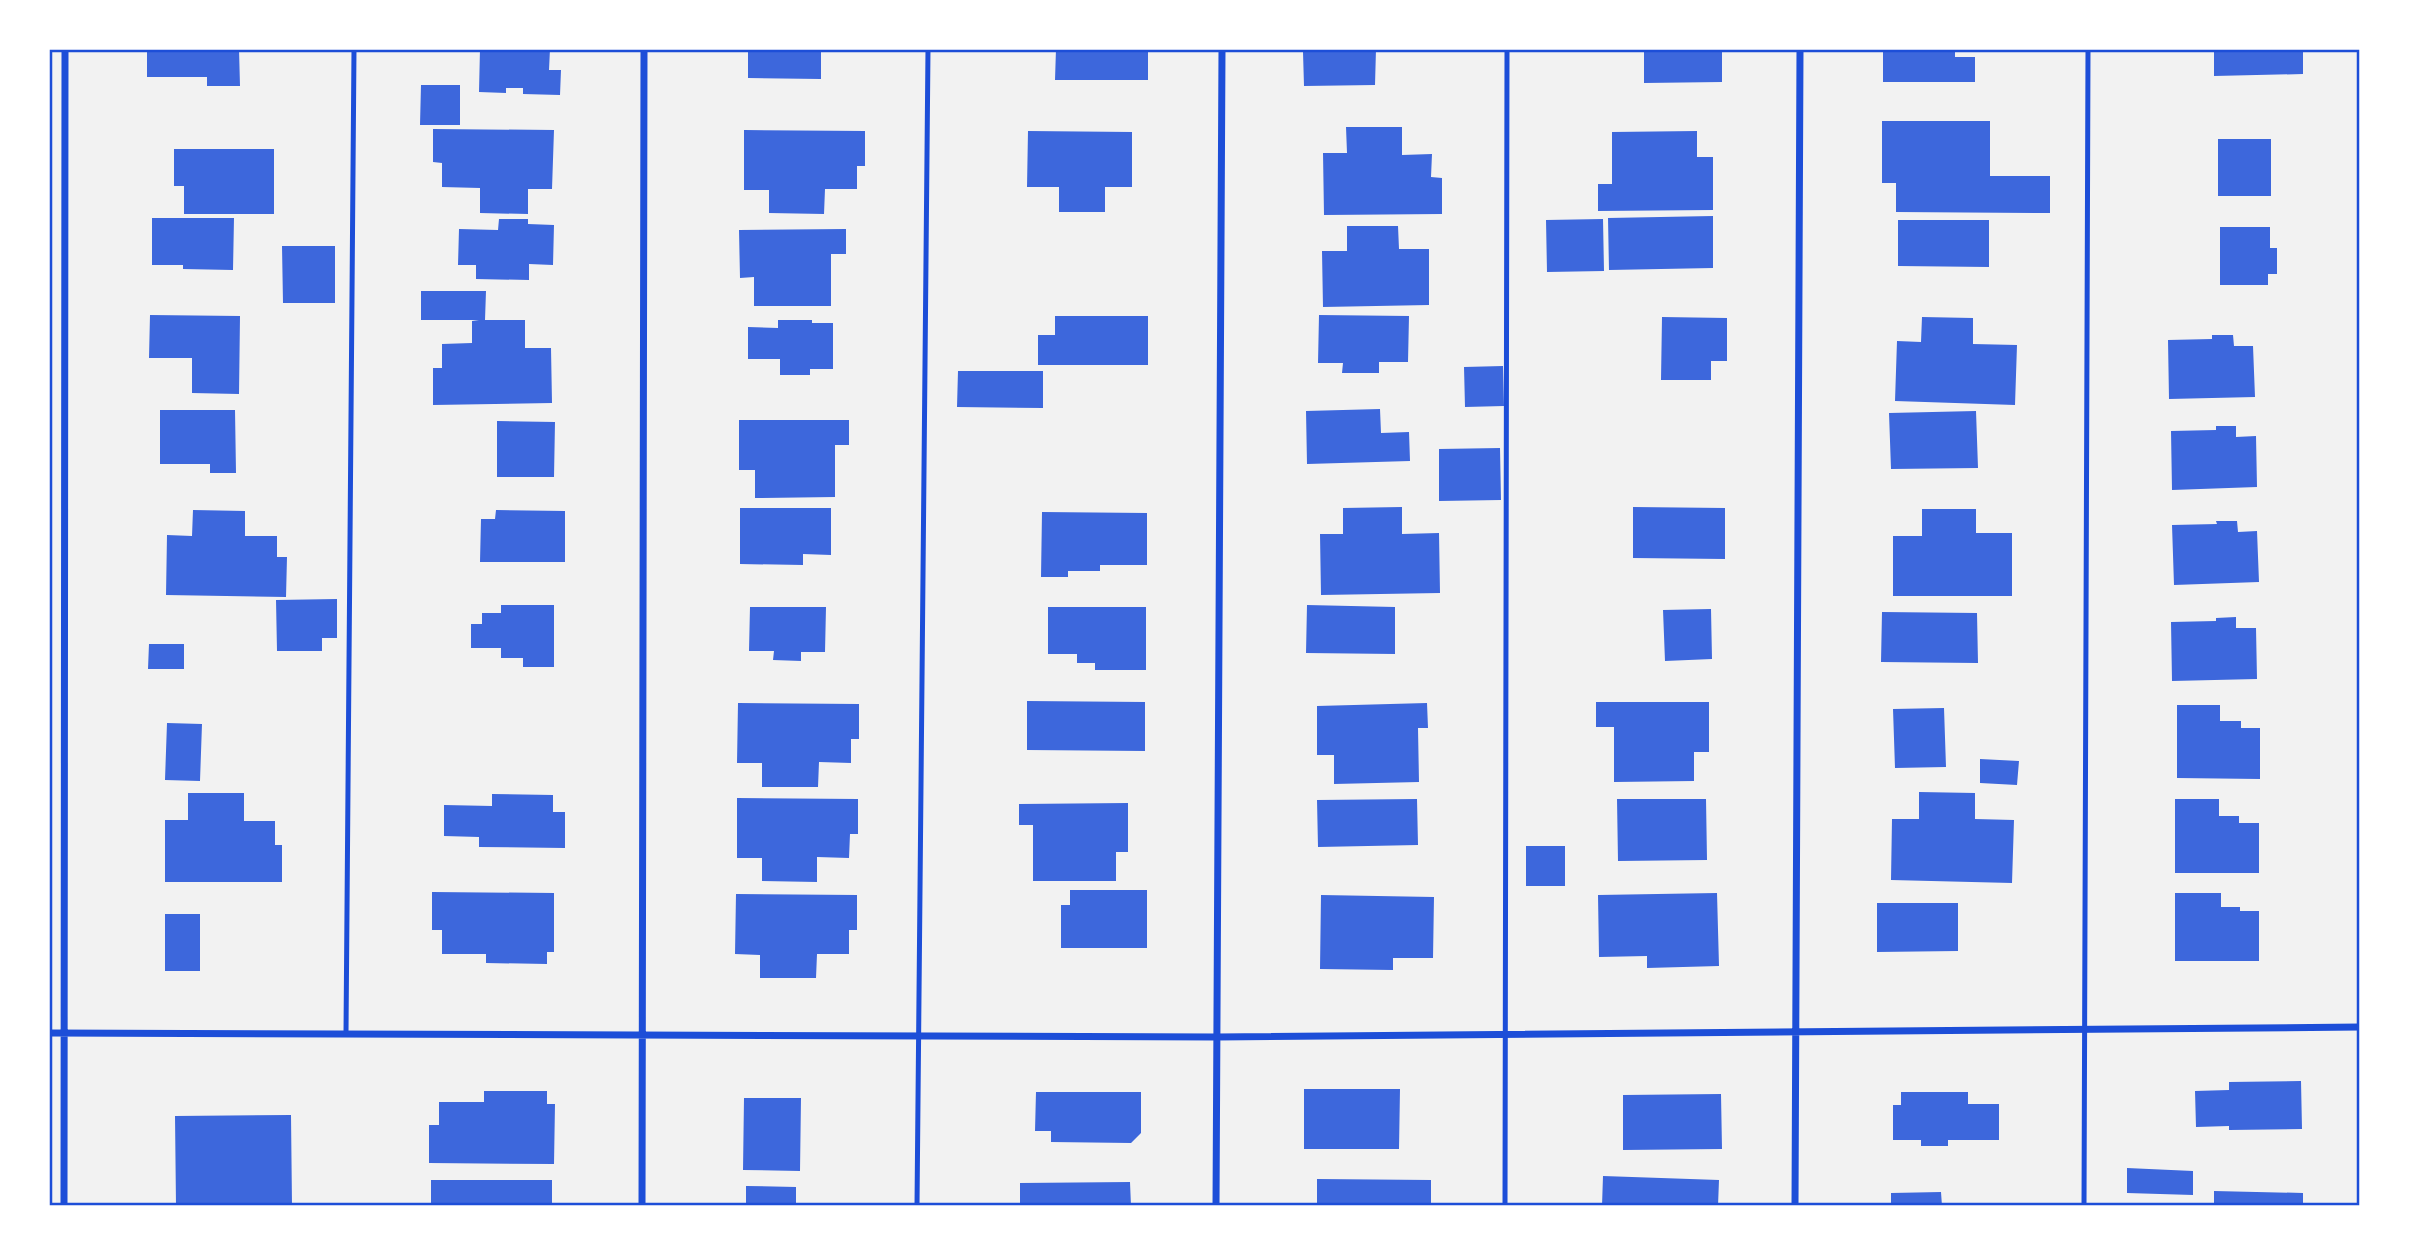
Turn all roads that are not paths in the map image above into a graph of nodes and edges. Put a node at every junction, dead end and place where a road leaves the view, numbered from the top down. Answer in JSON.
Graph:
{"nodes":[{"id":1,"x":65,"y":49,"type":"edge"},
{"id":2,"x":354,"y":49,"type":"edge"},
{"id":3,"x":644,"y":49,"type":"edge"},
{"id":4,"x":928,"y":49,"type":"edge"},
{"id":5,"x":1222,"y":49,"type":"edge"},
{"id":6,"x":1507,"y":49,"type":"edge"},
{"id":7,"x":1800,"y":49,"type":"edge"},
{"id":8,"x":2088,"y":49,"type":"edge"},
{"id":9,"x":2360,"y":1027,"type":"edge"},
{"id":10,"x":2084,"y":1030,"type":"junction"},
{"id":11,"x":49,"y":1033,"type":"edge"},
{"id":12,"x":65,"y":1033,"type":"junction"},
{"id":13,"x":346,"y":1033,"type":"junction"},
{"id":14,"x":1795,"y":1033,"type":"junction"},
{"id":15,"x":643,"y":1034,"type":"junction"},
{"id":16,"x":919,"y":1035,"type":"junction"},
{"id":17,"x":1505,"y":1035,"type":"junction"},
{"id":18,"x":1217,"y":1037,"type":"junction"},
{"id":19,"x":64,"y":1206,"type":"edge"},
{"id":20,"x":642,"y":1206,"type":"edge"},
{"id":21,"x":917,"y":1206,"type":"edge"},
{"id":22,"x":1216,"y":1206,"type":"edge"},
{"id":23,"x":1505,"y":1206,"type":"edge"},
{"id":24,"x":1795,"y":1206,"type":"edge"},
{"id":25,"x":2084,"y":1206,"type":"edge"}],
"edges":[{"from":1,"to":12,"type":"street"},
{"from":2,"to":13,"type":"lane"},
{"from":3,"to":15,"type":"street"},
{"from":4,"to":16,"type":"lane"},
{"from":5,"to":18,"type":"street"},
{"from":6,"to":17,"type":"lane"},
{"from":7,"to":14,"type":"street"},
{"from":8,"to":10,"type":"lane"},
{"from":9,"to":10,"type":"street"},
{"from":10,"to":14,"type":"street"},
{"from":10,"to":25,"type":"lane"},
{"from":11,"to":12,"type":"street"},
{"from":12,"to":13,"type":"street"},
{"from":12,"to":19,"type":"street"},
{"from":13,"to":15,"type":"street"},
{"from":14,"to":17,"type":"street"},
{"from":14,"to":24,"type":"street"},
{"from":15,"to":16,"type":"street"},
{"from":15,"to":20,"type":"street"},
{"from":16,"to":18,"type":"street"},
{"from":16,"to":21,"type":"lane"},
{"from":17,"to":18,"type":"street"},
{"from":17,"to":23,"type":"lane"},
{"from":18,"to":22,"type":"street"}]}
